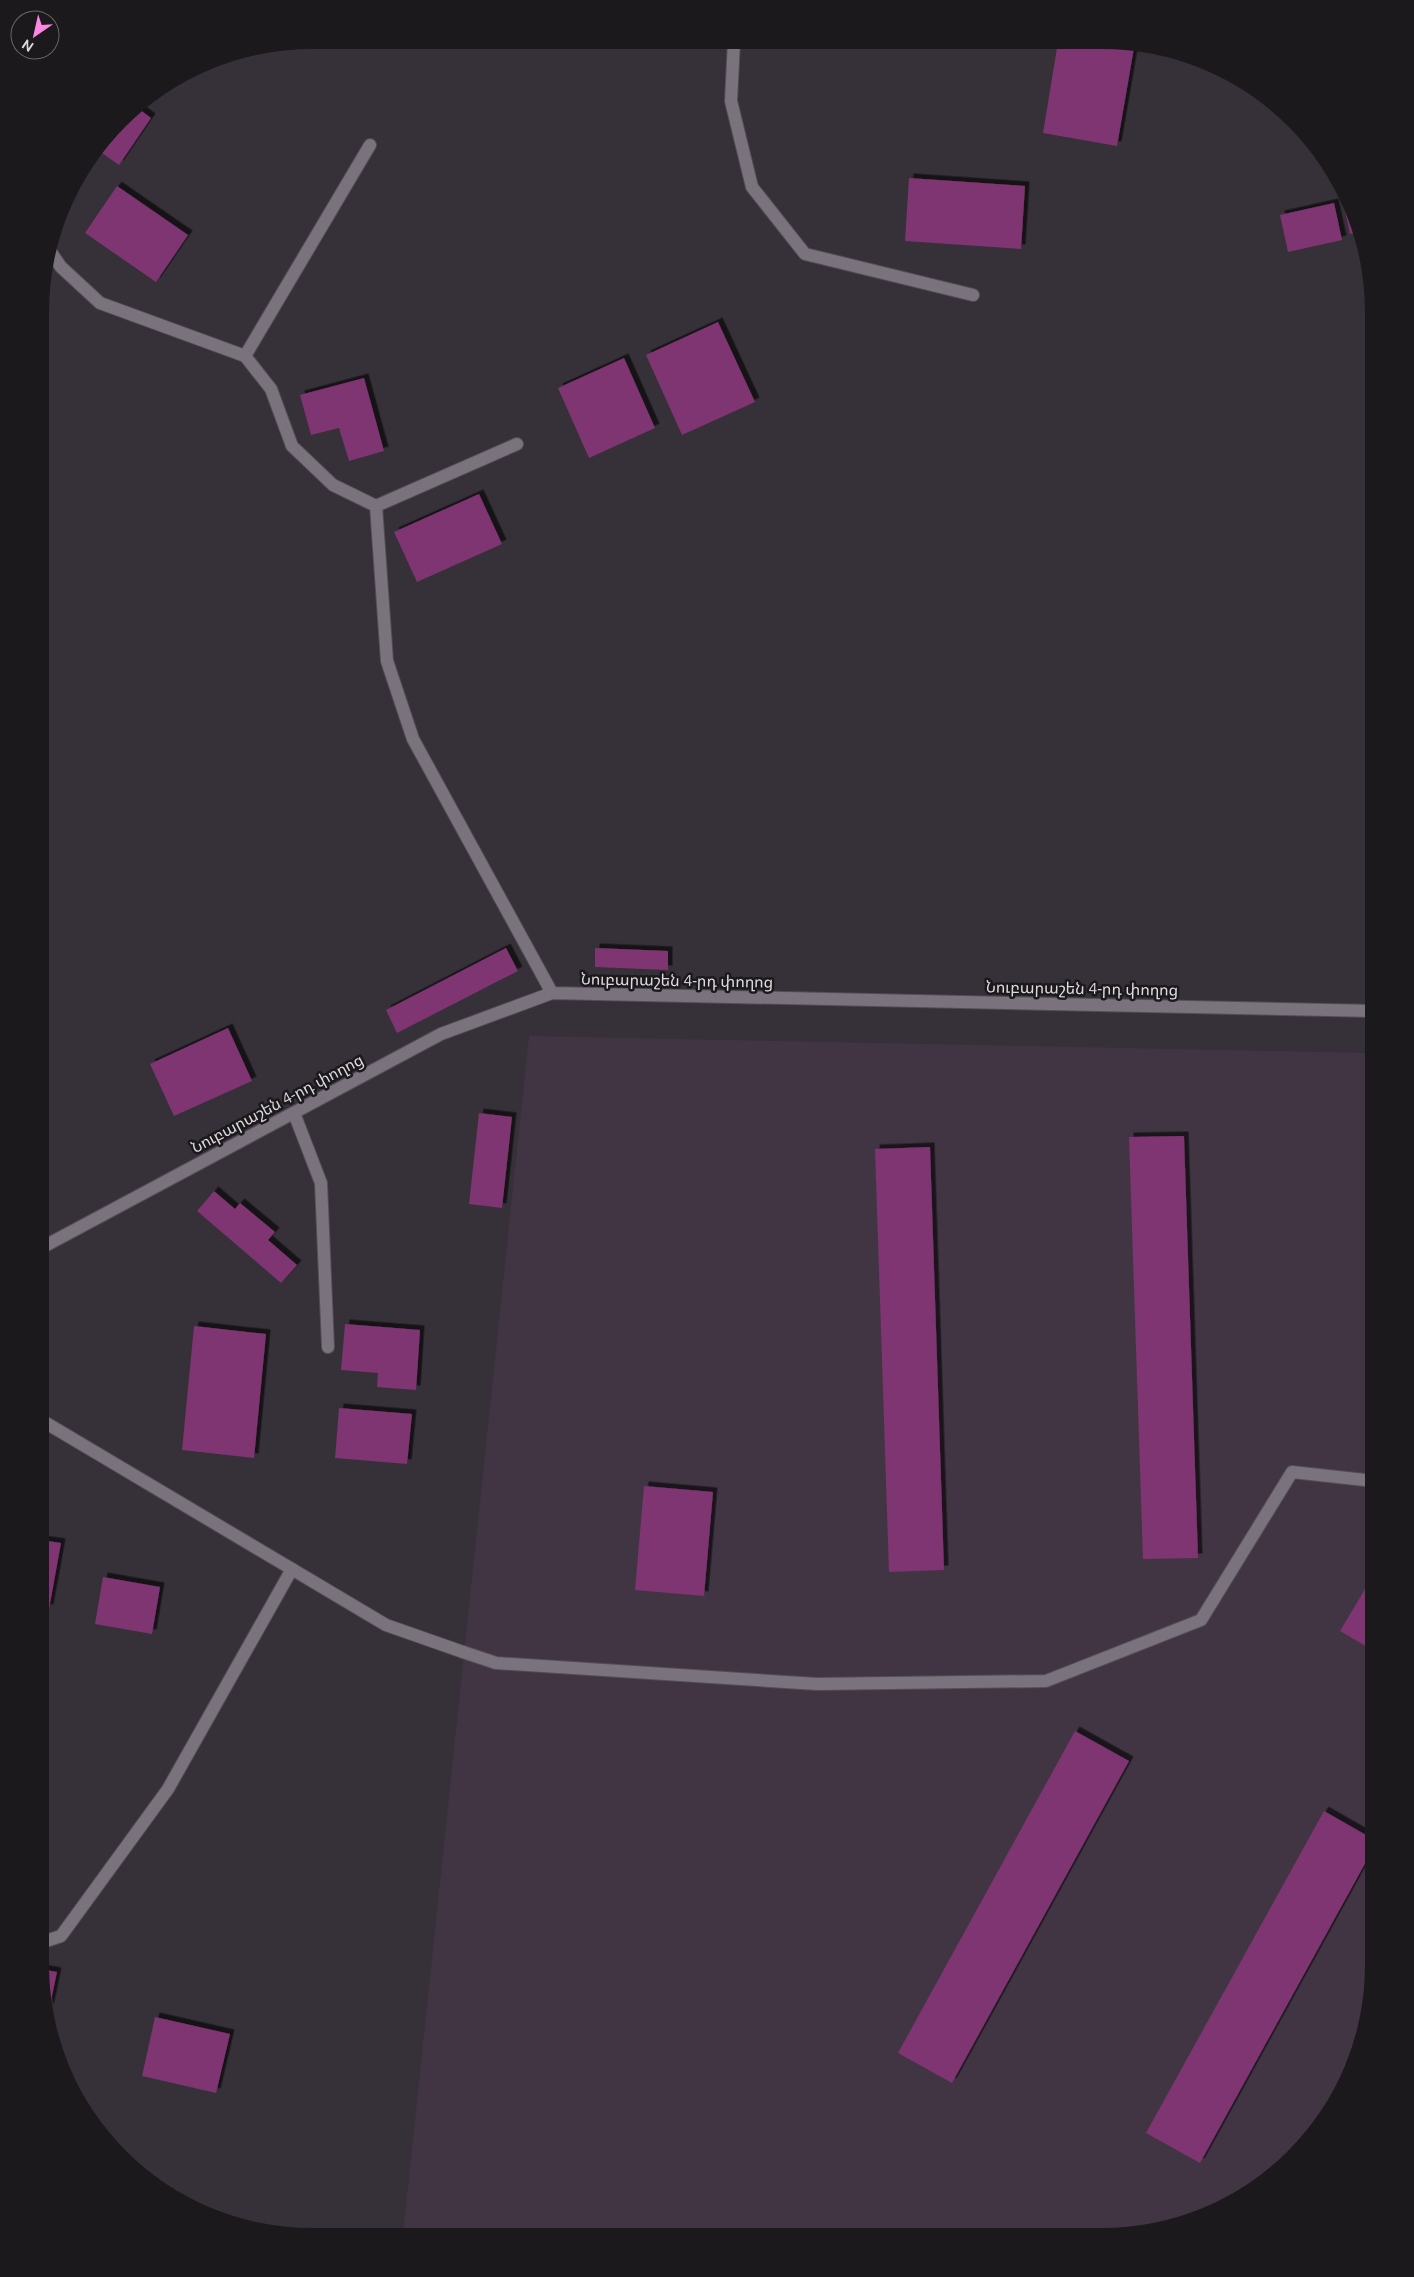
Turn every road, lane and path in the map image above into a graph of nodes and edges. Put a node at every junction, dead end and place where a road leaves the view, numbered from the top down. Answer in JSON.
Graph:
{"nodes":[{"id":1,"x":734,"y":49,"type":"edge"},
{"id":2,"x":370,"y":145,"type":"dead end"},
{"id":3,"x":55,"y":258,"type":"edge"},
{"id":4,"x":973,"y":295,"type":"dead end"},
{"id":5,"x":245,"y":356,"type":"junction"},
{"id":6,"x":517,"y":444,"type":"dead end"},
{"id":7,"x":376,"y":506,"type":"junction"},
{"id":8,"x":552,"y":993,"type":"junction"},
{"id":9,"x":1365,"y":1011,"type":"edge"},
{"id":10,"x":294,"y":1113,"type":"junction"},
{"id":11,"x":49,"y":1244,"type":"edge"},
{"id":12,"x":328,"y":1347,"type":"dead end"},
{"id":13,"x":49,"y":1425,"type":"edge"},
{"id":14,"x":1365,"y":1480,"type":"edge"},
{"id":15,"x":292,"y":1569,"type":"junction"},
{"id":16,"x":49,"y":1940,"type":"edge"}],
"edges":[{"from":1,"to":4,"type":"street"},
{"from":2,"to":5,"type":"street"},
{"from":3,"to":5,"type":"street"},
{"from":5,"to":7,"type":"street"},
{"from":6,"to":7,"type":"street"},
{"from":7,"to":8,"type":"street"},
{"from":8,"to":9,"type":"street","name":"Նուբարաշեն 4-րդ փողոց"},
{"from":8,"to":10,"type":"street","name":"Նուբարաշեն 4-րդ փողոց"},
{"from":10,"to":11,"type":"street","name":"Նուբարաշեն 4-րդ փողոց"},
{"from":10,"to":12,"type":"street"},
{"from":13,"to":15,"type":"street"},
{"from":14,"to":15,"type":"street"},
{"from":15,"to":16,"type":"street"}]}
